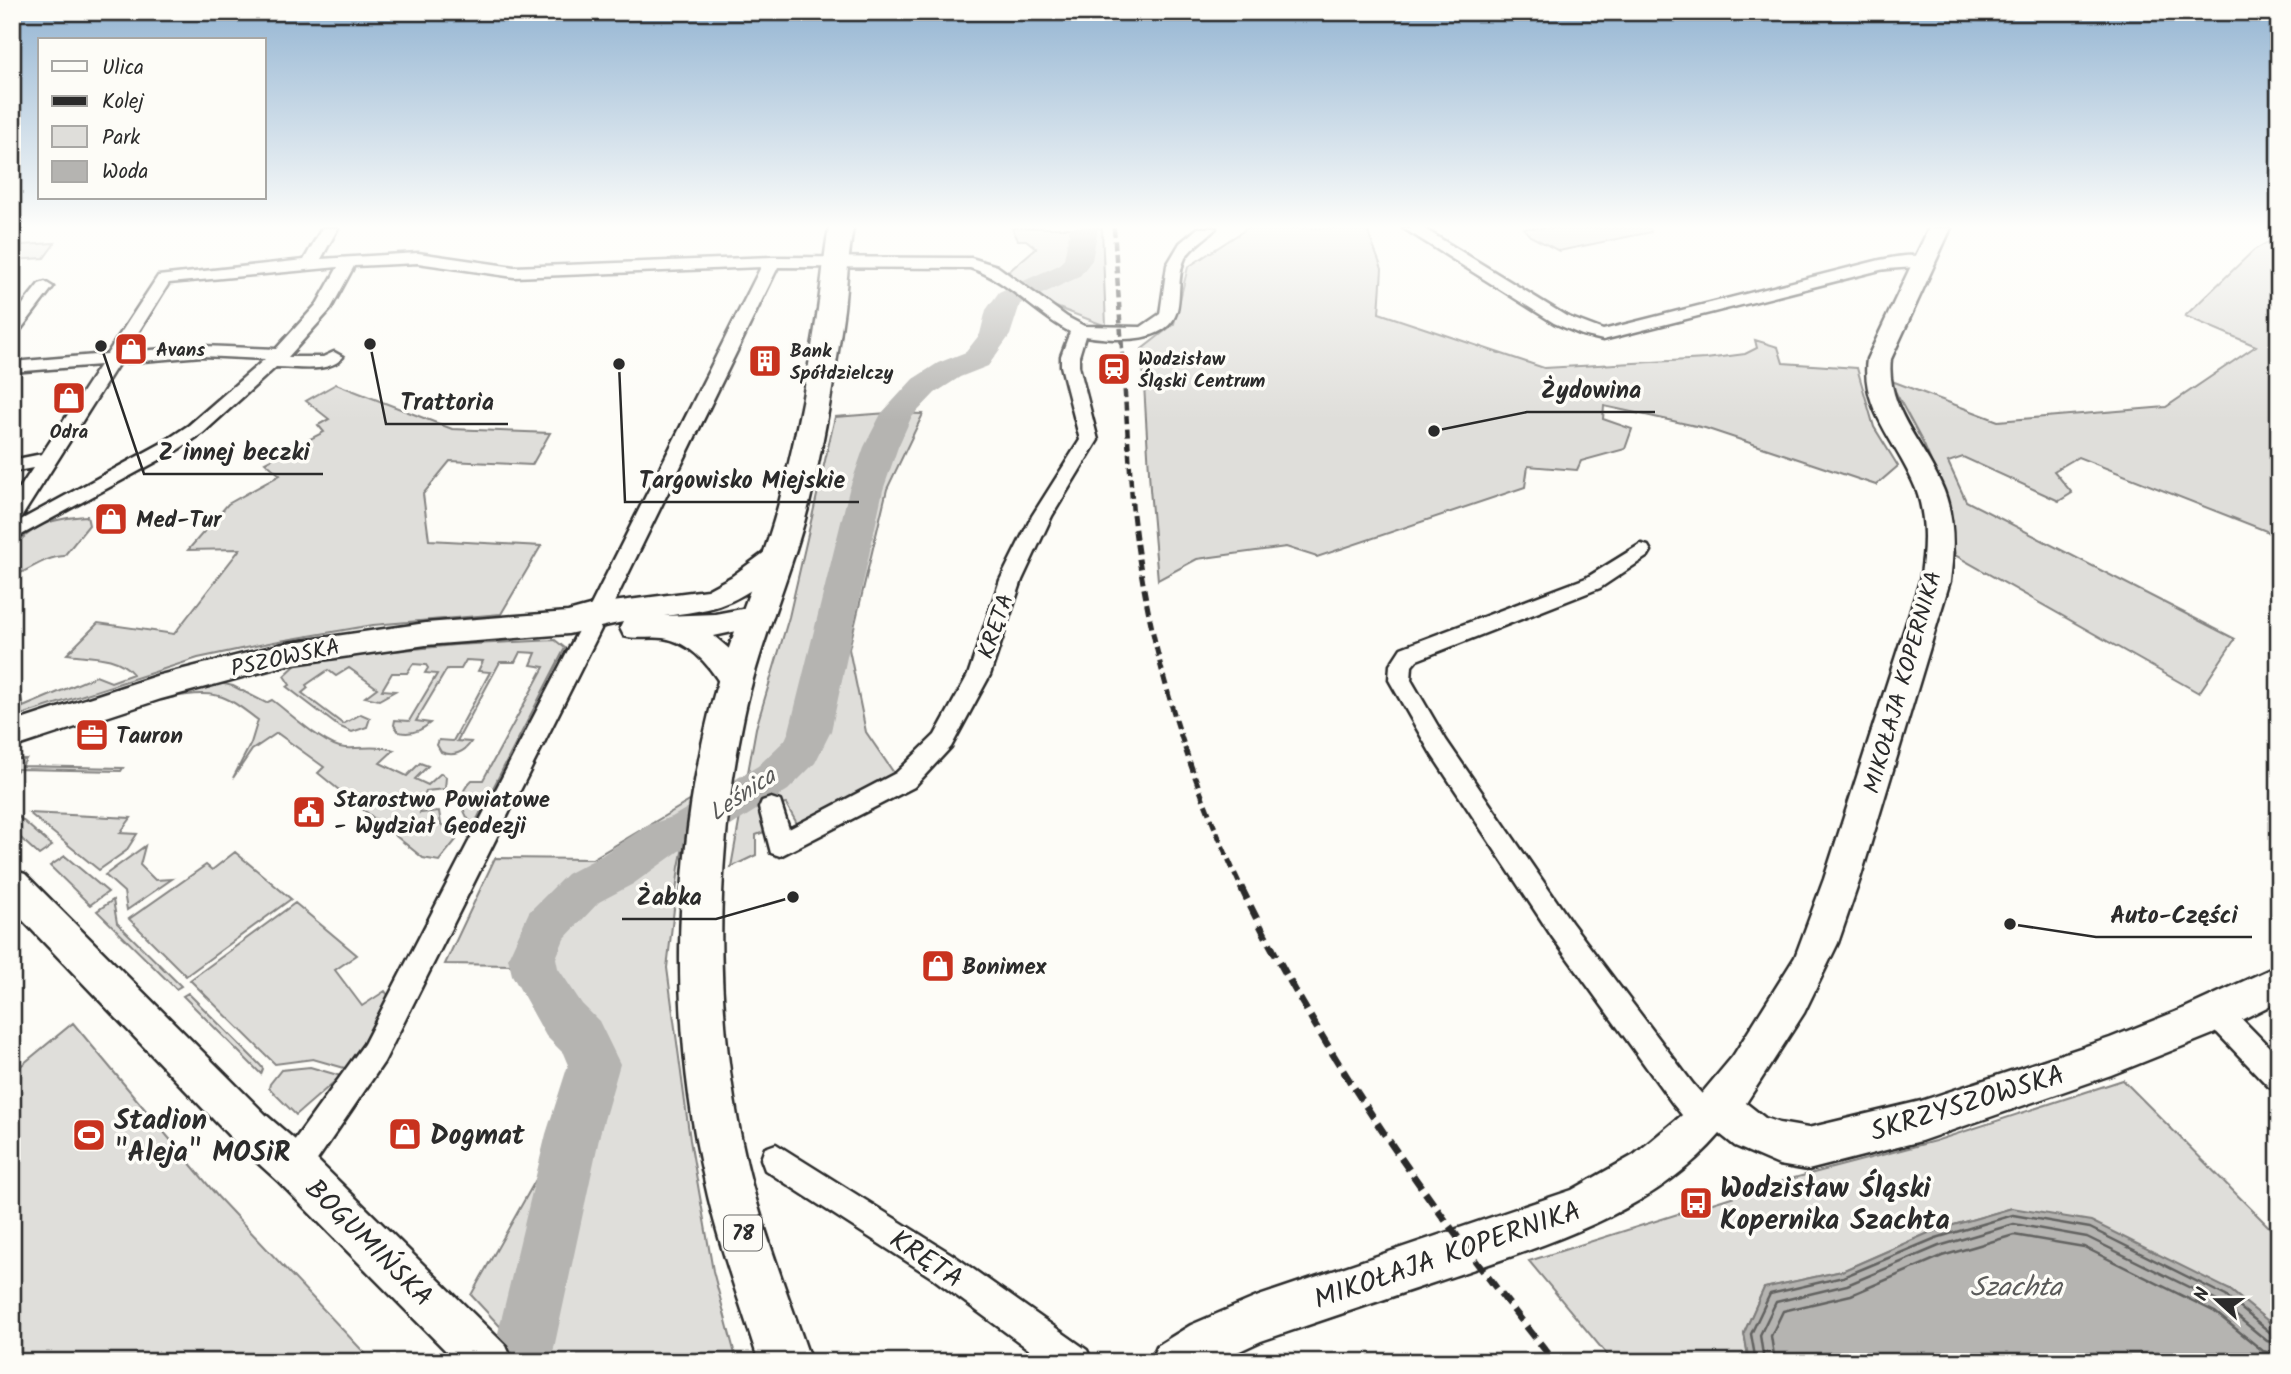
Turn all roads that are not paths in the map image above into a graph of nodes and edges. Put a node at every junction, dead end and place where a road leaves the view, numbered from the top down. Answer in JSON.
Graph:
{"nodes":[{"id":1,"x":41,"y":292,"type":"edge"},
{"id":2,"x":155,"y":292,"type":"edge"},
{"id":3,"x":332,"y":292,"type":"edge"},
{"id":4,"x":756,"y":292,"type":"edge"},
{"id":5,"x":832,"y":292,"type":"edge"},
{"id":6,"x":1025,"y":292,"type":"edge"},
{"id":7,"x":1169,"y":292,"type":"edge"},
{"id":8,"x":1519,"y":292,"type":"edge"},
{"id":9,"x":1773,"y":292,"type":"edge"},
{"id":10,"x":1910,"y":292,"type":"edge"},
{"id":11,"x":12,"y":329,"type":"edge"},
{"id":12,"x":1079,"y":330,"type":"junction"},
{"id":13,"x":1144,"y":332,"type":"joint"},
{"id":14,"x":334,"y":357,"type":"dead end"},
{"id":15,"x":278,"y":358,"type":"junction"},
{"id":16,"x":111,"y":359,"type":"junction"},
{"id":17,"x":12,"y":367,"type":"edge"},
{"id":18,"x":46,"y":459,"type":"junction"},
{"id":19,"x":12,"y":466,"type":"edge"},
{"id":20,"x":12,"y":516,"type":"edge"},
{"id":21,"x":12,"y":533,"type":"edge"},
{"id":22,"x":1642,"y":551,"type":"dead end"},
{"id":23,"x":779,"y":556,"type":"junction"},
{"id":24,"x":714,"y":599,"type":"junction"},
{"id":25,"x":758,"y":617,"type":"junction"},
{"id":26,"x":585,"y":622,"type":"junction"},
{"id":27,"x":668,"y":626,"type":"junction"},
{"id":28,"x":735,"y":682,"type":"junction"},
{"id":29,"x":12,"y":736,"type":"edge"},
{"id":30,"x":771,"y":808,"type":"dead end"},
{"id":31,"x":12,"y":885,"type":"edge"},
{"id":32,"x":2279,"y":982,"type":"edge"},
{"id":33,"x":2217,"y":1013,"type":"junction"},
{"id":34,"x":2279,"y":1077,"type":"edge"},
{"id":35,"x":1713,"y":1114,"type":"junction"},
{"id":36,"x":776,"y":1159,"type":"dead end"},
{"id":37,"x":294,"y":1167,"type":"junction"},
{"id":38,"x":490,"y":1362,"type":"edge"},
{"id":39,"x":785,"y":1362,"type":"edge"},
{"id":40,"x":1075,"y":1362,"type":"edge"},
{"id":41,"x":1173,"y":1362,"type":"edge"}],
"edges":[{"from":1,"to":11,"type":"street"},
{"from":2,"to":16,"type":"street"},
{"from":3,"to":15,"type":"street"},
{"from":4,"to":26,"type":"street"},
{"from":5,"to":23,"type":"main road","number":"78"},
{"from":6,"to":12,"type":"street"},
{"from":7,"to":13,"type":"street"},
{"from":8,"to":9,"type":"street"},
{"from":10,"to":35,"type":"street","name":"MIKOŁAJA KOPERNIKA"},
{"from":12,"to":13,"type":"street"},
{"from":12,"to":30,"type":"street","name":"KRĘTA"},
{"from":14,"to":15,"type":"street"},
{"from":15,"to":16,"type":"street"},
{"from":15,"to":21,"type":"street"},
{"from":16,"to":17,"type":"street"},
{"from":16,"to":18,"type":"street"},
{"from":18,"to":19,"type":"street"},
{"from":18,"to":20,"type":"street"},
{"from":22,"to":35,"type":"street"},
{"from":23,"to":24,"type":"street","name":"PSZOWSKA"},
{"from":23,"to":25,"type":"main road","number":"78"},
{"from":24,"to":25,"type":"street","name":"PSZOWSKA"},
{"from":24,"to":26,"type":"street","name":"PSZOWSKA"},
{"from":25,"to":27,"type":"street","name":"PSZOWSKA"},
{"from":25,"to":28,"type":"main road","number":"78"},
{"from":26,"to":27,"type":"street","name":"PSZOWSKA"},
{"from":26,"to":29,"type":"street","name":"PSZOWSKA"},
{"from":26,"to":37,"type":"street"},
{"from":27,"to":28,"type":"street","name":"PSZOWSKA"},
{"from":28,"to":39,"type":"main road","number":"78"},
{"from":31,"to":37,"type":"street","name":"BOGUMIŃSKA"},
{"from":32,"to":33,"type":"street","name":"SKRZYSZOWSKA"},
{"from":33,"to":34,"type":"street"},
{"from":33,"to":35,"type":"street","name":"SKRZYSZOWSKA"},
{"from":35,"to":41,"type":"street","name":"MIKOŁAJA KOPERNIKA"},
{"from":36,"to":40,"type":"street","name":"KRĘTA"},
{"from":37,"to":38,"type":"street","name":"BOGUMIŃSKA"}]}
